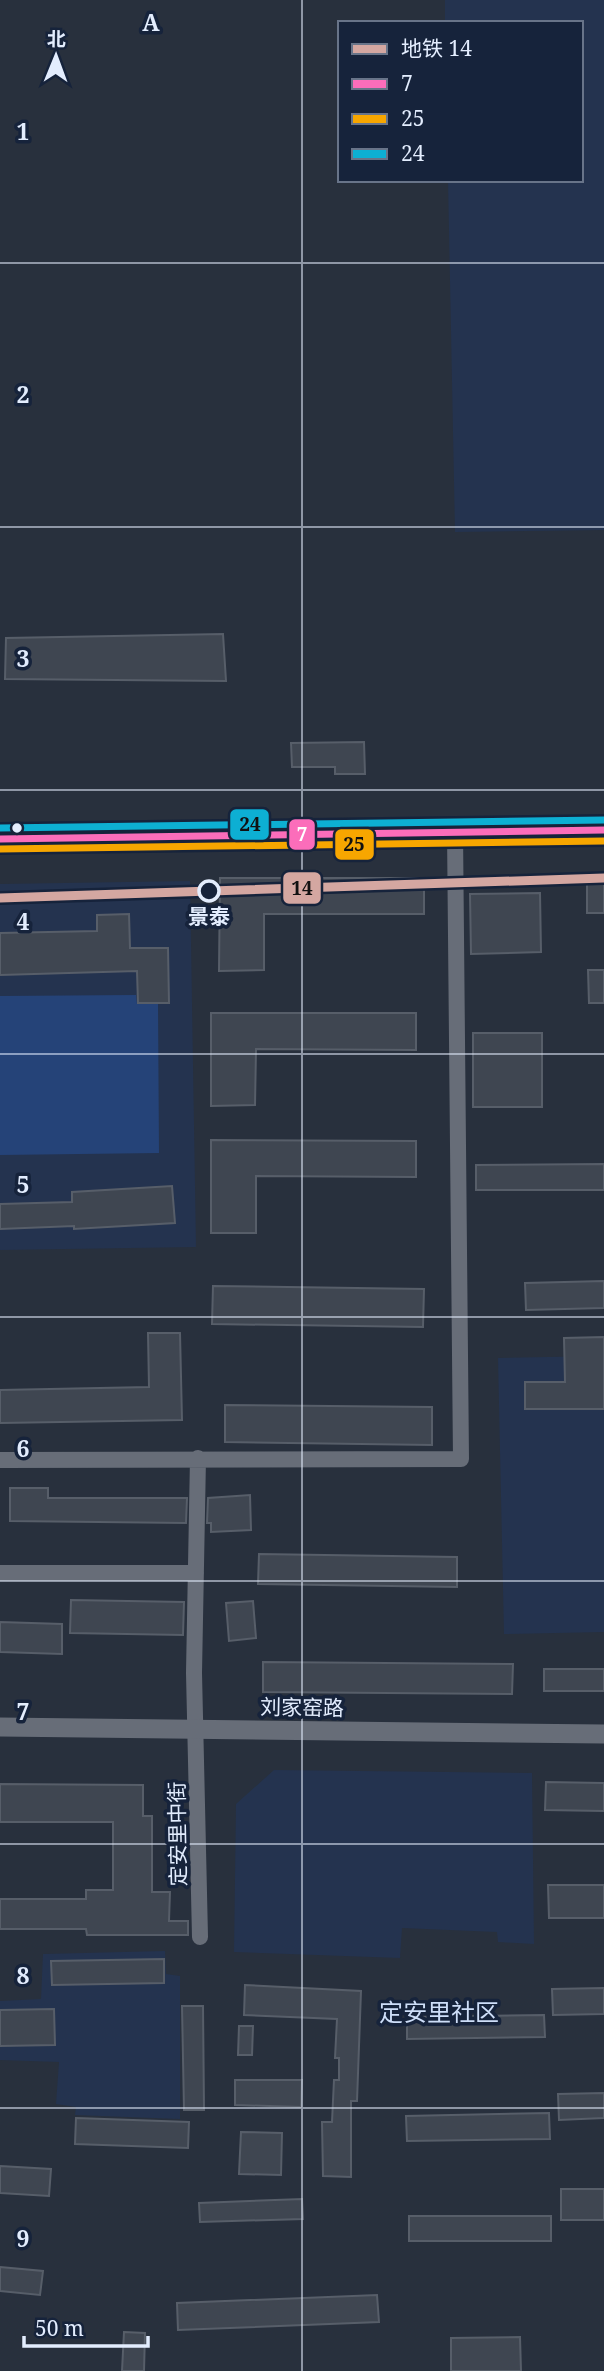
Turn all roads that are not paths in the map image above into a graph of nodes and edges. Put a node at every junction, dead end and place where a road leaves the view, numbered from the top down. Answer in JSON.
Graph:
{"nodes":[{"id":1,"x":604,"y":830,"type":"edge"},
{"id":2,"x":455,"y":831,"type":"junction"},
{"id":3,"x":0,"y":839,"type":"edge"},
{"id":4,"x":198,"y":1458,"type":"junction"},
{"id":5,"x":0,"y":1460,"type":"edge"},
{"id":6,"x":0,"y":1573,"type":"edge"},
{"id":7,"x":196,"y":1573,"type":"junction"},
{"id":8,"x":0,"y":1727,"type":"edge"},
{"id":9,"x":195,"y":1730,"type":"junction"},
{"id":10,"x":604,"y":1734,"type":"edge"},
{"id":11,"x":200,"y":1937,"type":"dead end"}],
"edges":[{"from":1,"to":2,"type":"street"},
{"from":2,"to":3,"type":"street"},
{"from":2,"to":4,"type":"street"},
{"from":4,"to":5,"type":"street"},
{"from":4,"to":7,"type":"street","name":"定安里中街"},
{"from":6,"to":7,"type":"street"},
{"from":7,"to":9,"type":"street","name":"定安里中街"},
{"from":8,"to":9,"type":"street","name":"刘家窑路"},
{"from":9,"to":10,"type":"street","name":"刘家窑路"},
{"from":9,"to":11,"type":"street","name":"定安里中街"}]}
